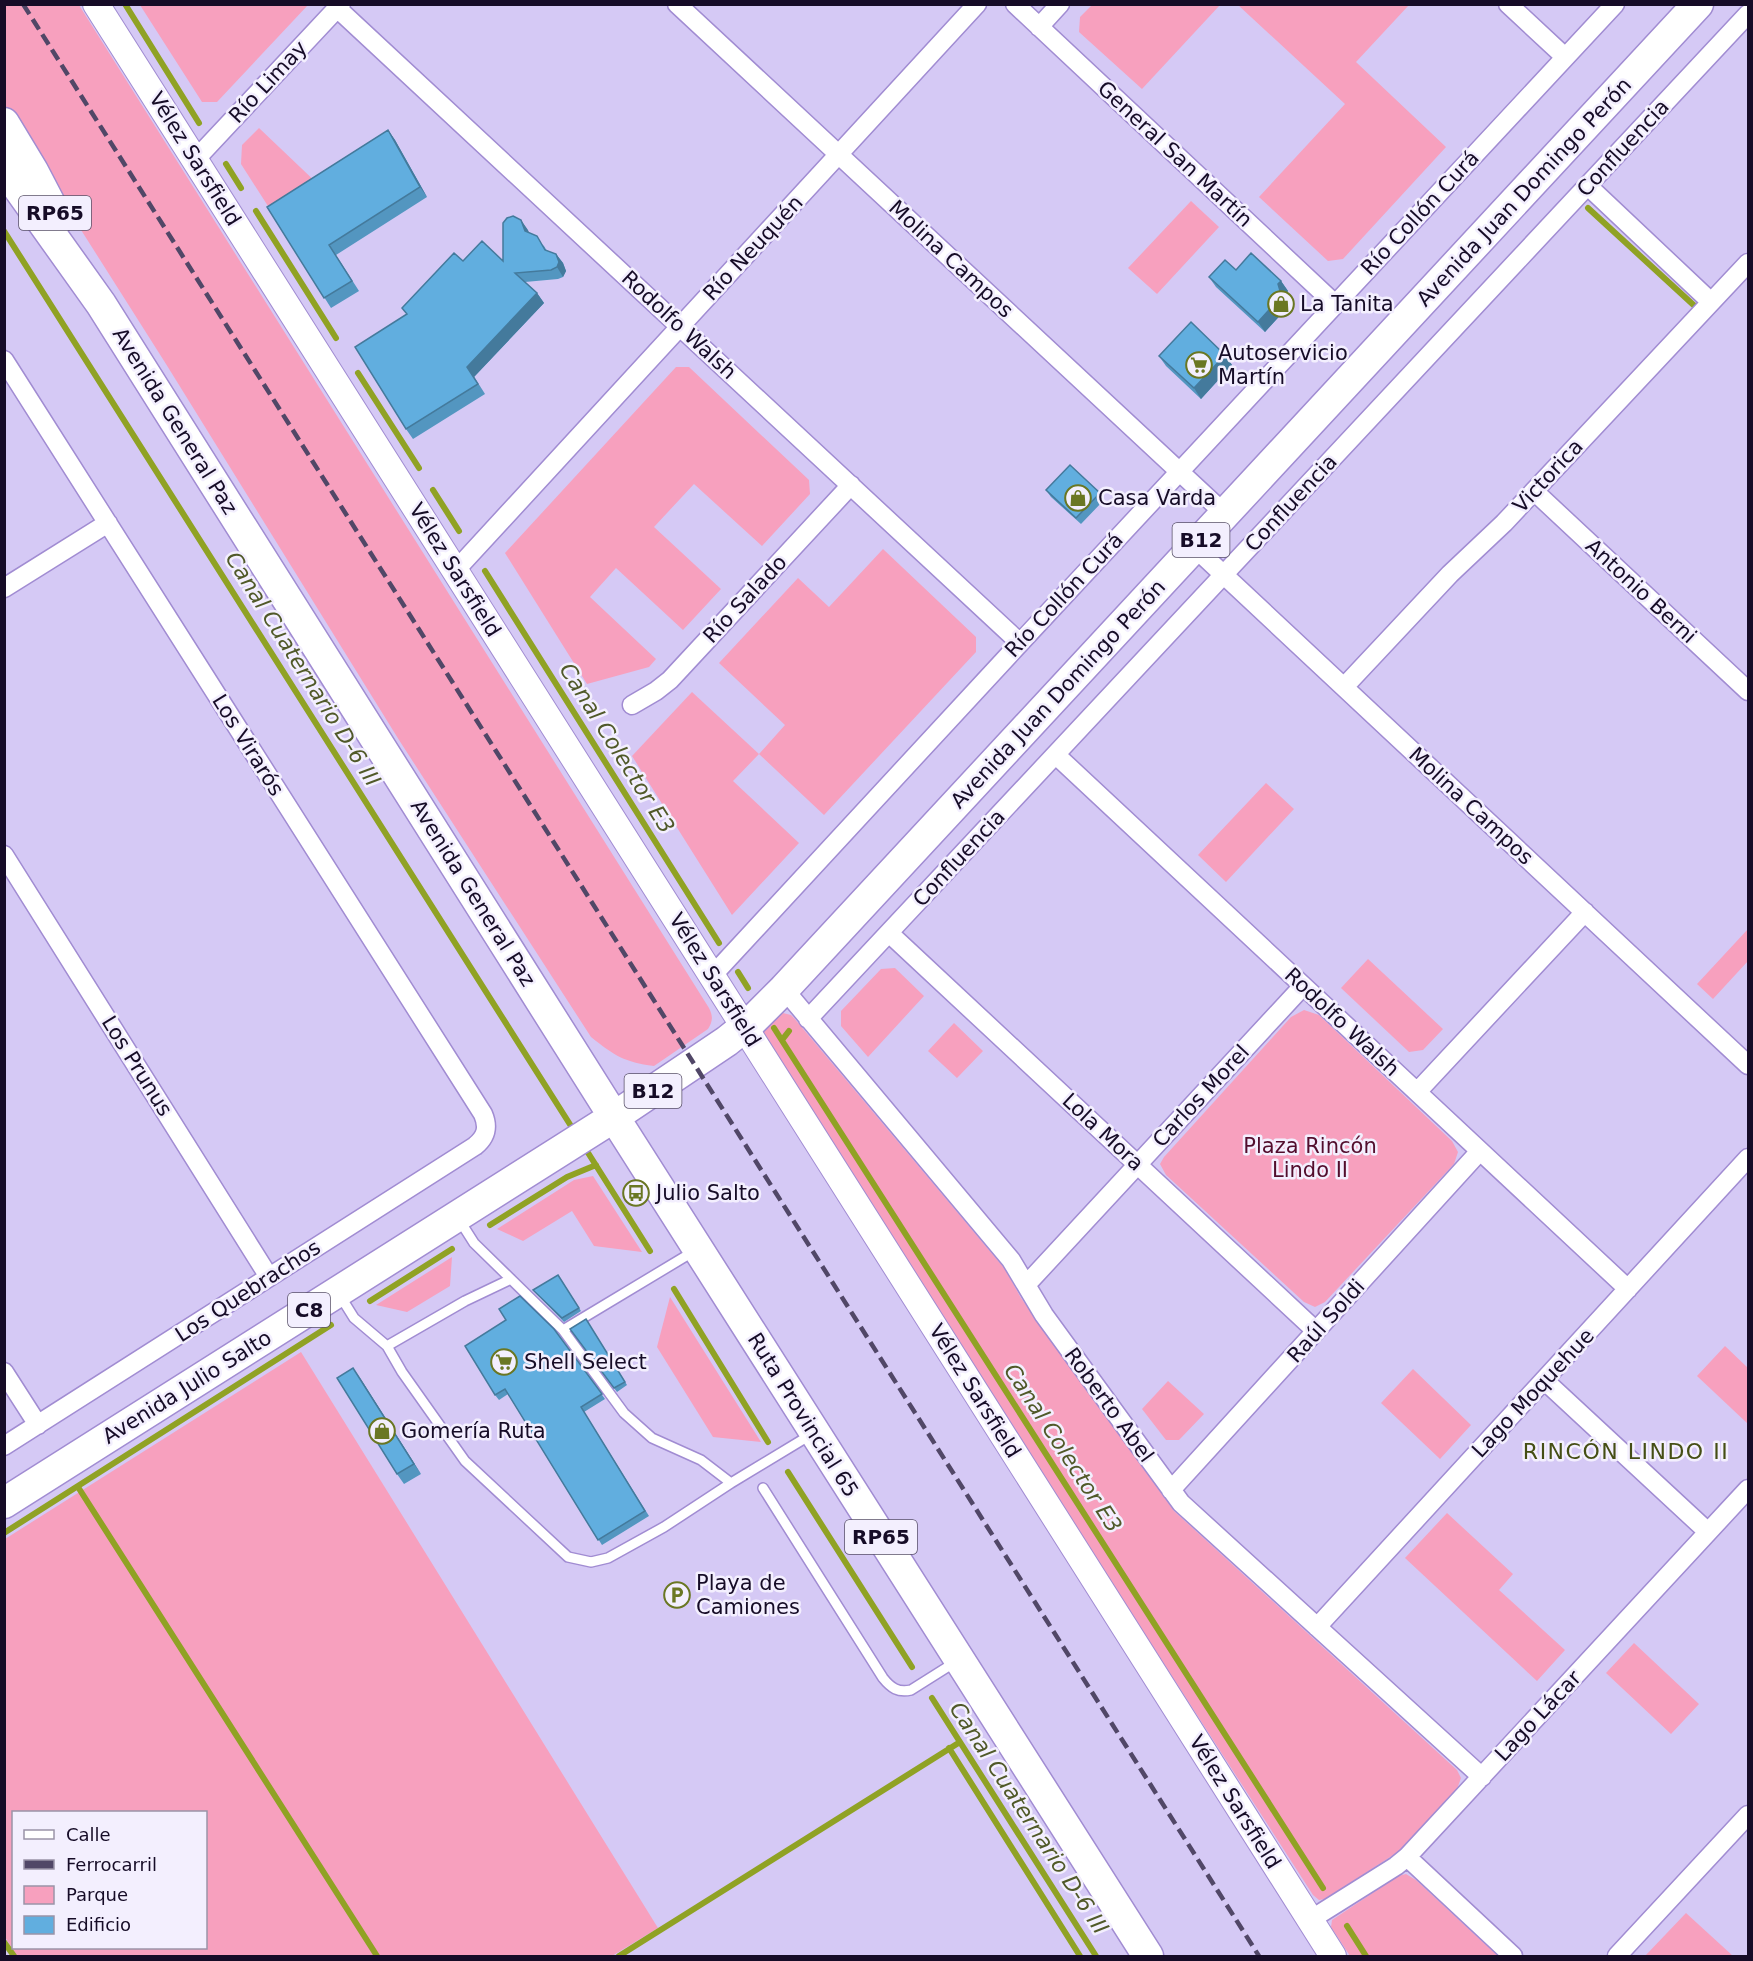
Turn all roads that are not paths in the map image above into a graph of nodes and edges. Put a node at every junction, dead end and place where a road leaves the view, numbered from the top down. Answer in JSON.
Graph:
{"nodes":[{"id":1,"x":96,"y":4,"type":"edge"},
{"id":2,"x":677,"y":4,"type":"edge"},
{"id":3,"x":977,"y":4,"type":"edge"},
{"id":4,"x":1015,"y":4,"type":"edge"},
{"id":5,"x":1060,"y":4,"type":"edge"},
{"id":6,"x":1508,"y":4,"type":"edge"},
{"id":7,"x":1615,"y":4,"type":"edge"},
{"id":8,"x":1698,"y":4,"type":"edge"},
{"id":9,"x":339,"y":6,"type":"edge"},
{"id":10,"x":1749,"y":14,"type":"edge"},
{"id":11,"x":1039,"y":27,"type":"junction"},
{"id":12,"x":1565,"y":57,"type":"junction"},
{"id":13,"x":4,"y":123,"type":"edge"},
{"id":14,"x":839,"y":155,"type":"junction"},
{"id":15,"x":195,"y":160,"type":"junction"},
{"id":16,"x":4,"y":168,"type":"edge"},
{"id":17,"x":1588,"y":186,"type":"junction"},
{"id":18,"x":1749,"y":262,"type":"edge"},
{"id":19,"x":1711,"y":302,"type":"junction"},
{"id":20,"x":101,"y":304,"type":"junction"},
{"id":21,"x":1335,"y":304,"type":"junction"},
{"id":22,"x":680,"y":327,"type":"junction"},
{"id":23,"x":4,"y":360,"type":"edge"},
{"id":24,"x":1179,"y":472,"type":"junction"},
{"id":25,"x":851,"y":485,"type":"junction"},
{"id":26,"x":1534,"y":491,"type":"junction"},
{"id":27,"x":1225,"y":514,"type":"junction"},
{"id":28,"x":108,"y":523,"type":"junction"},
{"id":29,"x":1194,"y":547,"type":"junction"},
{"id":30,"x":455,"y":571,"type":"junction"},
{"id":31,"x":1224,"y":575,"type":"junction"},
{"id":32,"x":4,"y":588,"type":"edge"},
{"id":33,"x":1020,"y":643,"type":"junction"},
{"id":34,"x":1344,"y":687,"type":"junction"},
{"id":35,"x":1749,"y":691,"type":"edge"},
{"id":36,"x":632,"y":705,"type":"dead end"},
{"id":37,"x":1056,"y":755,"type":"junction"},
{"id":38,"x":4,"y":855,"type":"edge"},
{"id":39,"x":1585,"y":912,"type":"junction"},
{"id":40,"x":889,"y":933,"type":"junction"},
{"id":41,"x":712,"y":976,"type":"junction"},
{"id":42,"x":1303,"y":986,"type":"junction"},
{"id":43,"x":784,"y":989,"type":"junction"},
{"id":44,"x":808,"y":1019,"type":"junction"},
{"id":45,"x":744,"y":1027,"type":"junction"},
{"id":46,"x":1749,"y":1065,"type":"edge"},
{"id":47,"x":1417,"y":1092,"type":"junction"},
{"id":48,"x":614,"y":1117,"type":"junction"},
{"id":49,"x":486,"y":1131,"type":"joint"},
{"id":50,"x":1480,"y":1152,"type":"junction"},
{"id":51,"x":1749,"y":1158,"type":"edge"},
{"id":52,"x":1138,"y":1164,"type":"junction"},
{"id":53,"x":457,"y":1216,"type":"junction"},
{"id":54,"x":698,"y":1248,"type":"junction"},
{"id":55,"x":270,"y":1277,"type":"junction"},
{"id":56,"x":511,"y":1279,"type":"junction"},
{"id":57,"x":1026,"y":1285,"type":"junction"},
{"id":58,"x":1628,"y":1289,"type":"junction"},
{"id":59,"x":338,"y":1292,"type":"junction"},
{"id":60,"x":563,"y":1330,"type":"junction"},
{"id":61,"x":1317,"y":1331,"type":"junction"},
{"id":62,"x":387,"y":1346,"type":"junction"},
{"id":63,"x":4,"y":1372,"type":"edge"},
{"id":64,"x":1544,"y":1380,"type":"junction"},
{"id":65,"x":38,"y":1425,"type":"junction"},
{"id":66,"x":814,"y":1433,"type":"junction"},
{"id":67,"x":4,"y":1446,"type":"edge"},
{"id":68,"x":731,"y":1483,"type":"junction"},
{"id":69,"x":763,"y":1488,"type":"dead end"},
{"id":70,"x":1749,"y":1489,"type":"edge"},
{"id":71,"x":1171,"y":1490,"type":"junction"},
{"id":72,"x":4,"y":1503,"type":"edge"},
{"id":73,"x":1708,"y":1532,"type":"junction"},
{"id":74,"x":1317,"y":1627,"type":"junction"},
{"id":75,"x":959,"y":1660,"type":"junction"},
{"id":76,"x":1482,"y":1777,"type":"junction"},
{"id":77,"x":1749,"y":1815,"type":"edge"},
{"id":78,"x":1407,"y":1857,"type":"junction"},
{"id":79,"x":1310,"y":1920,"type":"junction"},
{"id":80,"x":1148,"y":1956,"type":"edge"},
{"id":81,"x":1333,"y":1956,"type":"edge"},
{"id":82,"x":1513,"y":1956,"type":"edge"},
{"id":83,"x":1617,"y":1956,"type":"edge"}],
"edges":[{"from":1,"to":15,"type":"street","name":"Vélez Sarsfield"},
{"from":2,"to":14,"type":"street","name":"Molina Campos"},
{"from":3,"to":14,"type":"street","name":"Río Neuquén"},
{"from":4,"to":11,"type":"street","name":"General San Martín"},
{"from":5,"to":11,"type":"street"},
{"from":6,"to":12,"type":"street"},
{"from":7,"to":12,"type":"street","name":"Río Collón Curá"},
{"from":8,"to":27,"type":"main road","name":"Avenida Juan Domingo Perón","number":"B12"},
{"from":9,"to":15,"type":"street","name":"Río Limay"},
{"from":9,"to":22,"type":"street","name":"Rodolfo Walsh"},
{"from":10,"to":17,"type":"street","name":"Confluencia"},
{"from":11,"to":21,"type":"street","name":"General San Martín"},
{"from":12,"to":21,"type":"street","name":"Río Collón Curá"},
{"from":13,"to":20,"type":"main road","name":"Avenida General Paz","number":"RP65"},
{"from":14,"to":22,"type":"street","name":"Río Neuquén"},
{"from":14,"to":24,"type":"street","name":"Molina Campos"},
{"from":15,"to":30,"type":"street","name":"Vélez Sarsfield"},
{"from":16,"to":20,"type":"main road","name":"Avenida General Paz","number":"RP65"},
{"from":17,"to":19,"type":"street"},
{"from":17,"to":31,"type":"street","name":"Confluencia"},
{"from":18,"to":19,"type":"street","name":"Victorica"},
{"from":19,"to":26,"type":"street","name":"Victorica"},
{"from":20,"to":48,"type":"main road","name":"Avenida General Paz","number":"RP65"},
{"from":21,"to":24,"type":"street","name":"Río Collón Curá"},
{"from":22,"to":25,"type":"street","name":"Rodolfo Walsh"},
{"from":22,"to":30,"type":"street","name":"Río Neuquén"},
{"from":23,"to":28,"type":"street","name":"Los Virarós"},
{"from":24,"to":27,"type":"street","name":"Molina Campos"},
{"from":24,"to":33,"type":"street","name":"Río Collón Curá"},
{"from":25,"to":33,"type":"street","name":"Rodolfo Walsh"},
{"from":25,"to":36,"type":"street","name":"Río Salado"},
{"from":26,"to":34,"type":"street","name":"Victorica"},
{"from":26,"to":35,"type":"street","name":"Antonio Berni"},
{"from":27,"to":29,"type":"main road","name":"Avenida Juan Domingo Perón","number":"B12"},
{"from":28,"to":32,"type":"street"},
{"from":28,"to":49,"type":"street","name":"Los Virarós"},
{"from":29,"to":31,"type":"street","name":"Molina Campos"},
{"from":29,"to":43,"type":"main road","name":"Avenida Juan Domingo Perón","number":"B12"},
{"from":30,"to":41,"type":"street","name":"Vélez Sarsfield"},
{"from":31,"to":34,"type":"street","name":"Molina Campos"},
{"from":31,"to":37,"type":"street","name":"Confluencia"},
{"from":33,"to":41,"type":"street","name":"Río Collón Curá"},
{"from":34,"to":39,"type":"street","name":"Molina Campos"},
{"from":37,"to":40,"type":"street","name":"Confluencia"},
{"from":37,"to":42,"type":"street","name":"Rodolfo Walsh"},
{"from":38,"to":55,"type":"street","name":"Los Prunus"},
{"from":39,"to":46,"type":"street","name":"Molina Campos"},
{"from":39,"to":47,"type":"street"},
{"from":40,"to":44,"type":"street","name":"Confluencia"},
{"from":40,"to":52,"type":"street","name":"Lola Mora"},
{"from":41,"to":45,"type":"street","name":"Vélez Sarsfield"},
{"from":42,"to":47,"type":"street","name":"Rodolfo Walsh"},
{"from":42,"to":52,"type":"street","name":"Carlos Morel"},
{"from":43,"to":44,"type":"street","name":"Roberto Abel"},
{"from":43,"to":45,"type":"main road","name":"Avenida Juan Domingo Perón","number":"B12"},
{"from":44,"to":57,"type":"street","name":"Roberto Abel"},
{"from":45,"to":48,"type":"main road","name":"Avenida Juan Domingo Perón","number":"B12"},
{"from":45,"to":79,"type":"street","name":"Vélez Sarsfield"},
{"from":47,"to":50,"type":"street","name":"Rodolfo Walsh"},
{"from":48,"to":53,"type":"main road","name":"Avenida Julio Salto","number":"C8"},
{"from":48,"to":54,"type":"main road","name":"Ruta Provincial 65","number":"RP65"},
{"from":49,"to":55,"type":"street","name":"Los Quebrachos"},
{"from":50,"to":58,"type":"street","name":"Rodolfo Walsh"},
{"from":50,"to":61,"type":"street","name":"Raúl Soldi"},
{"from":51,"to":58,"type":"street","name":"Lago Moquehue"},
{"from":52,"to":57,"type":"street","name":"Carlos Morel"},
{"from":52,"to":61,"type":"street","name":"Lola Mora"},
{"from":53,"to":56,"type":"lane"},
{"from":53,"to":59,"type":"main road","name":"Avenida Julio Salto","number":"C8"},
{"from":54,"to":60,"type":"lane"},
{"from":54,"to":66,"type":"main road","name":"Ruta Provincial 65","number":"RP65"},
{"from":55,"to":65,"type":"street","name":"Los Quebrachos"},
{"from":56,"to":60,"type":"lane"},
{"from":56,"to":62,"type":"lane"},
{"from":57,"to":71,"type":"street","name":"Roberto Abel"},
{"from":58,"to":64,"type":"street","name":"Lago Moquehue"},
{"from":59,"to":62,"type":"lane"},
{"from":59,"to":72,"type":"main road","name":"Avenida Julio Salto","number":"C8"},
{"from":60,"to":68,"type":"lane"},
{"from":61,"to":71,"type":"street","name":"Raúl Soldi"},
{"from":62,"to":68,"type":"lane"},
{"from":63,"to":65,"type":"street"},
{"from":64,"to":73,"type":"street"},
{"from":64,"to":74,"type":"street","name":"Lago Moquehue"},
{"from":65,"to":67,"type":"street","name":"Los Quebrachos"},
{"from":66,"to":68,"type":"lane"},
{"from":66,"to":75,"type":"main road","name":"Ruta Provincial 65","number":"RP65"},
{"from":69,"to":75,"type":"lane"},
{"from":70,"to":73,"type":"street","name":"Lago Lácar"},
{"from":71,"to":74,"type":"street","name":"Roberto Abel"},
{"from":73,"to":76,"type":"street","name":"Lago Lácar"},
{"from":74,"to":76,"type":"street","name":"Roberto Abel"},
{"from":75,"to":80,"type":"main road","name":"Ruta Provincial 65","number":"RP65"},
{"from":76,"to":78,"type":"street","name":"Lago Lácar"},
{"from":77,"to":83,"type":"street"},
{"from":78,"to":79,"type":"street","name":"Lago Lácar"},
{"from":78,"to":82,"type":"street"},
{"from":79,"to":81,"type":"street","name":"Vélez Sarsfield"}]}
